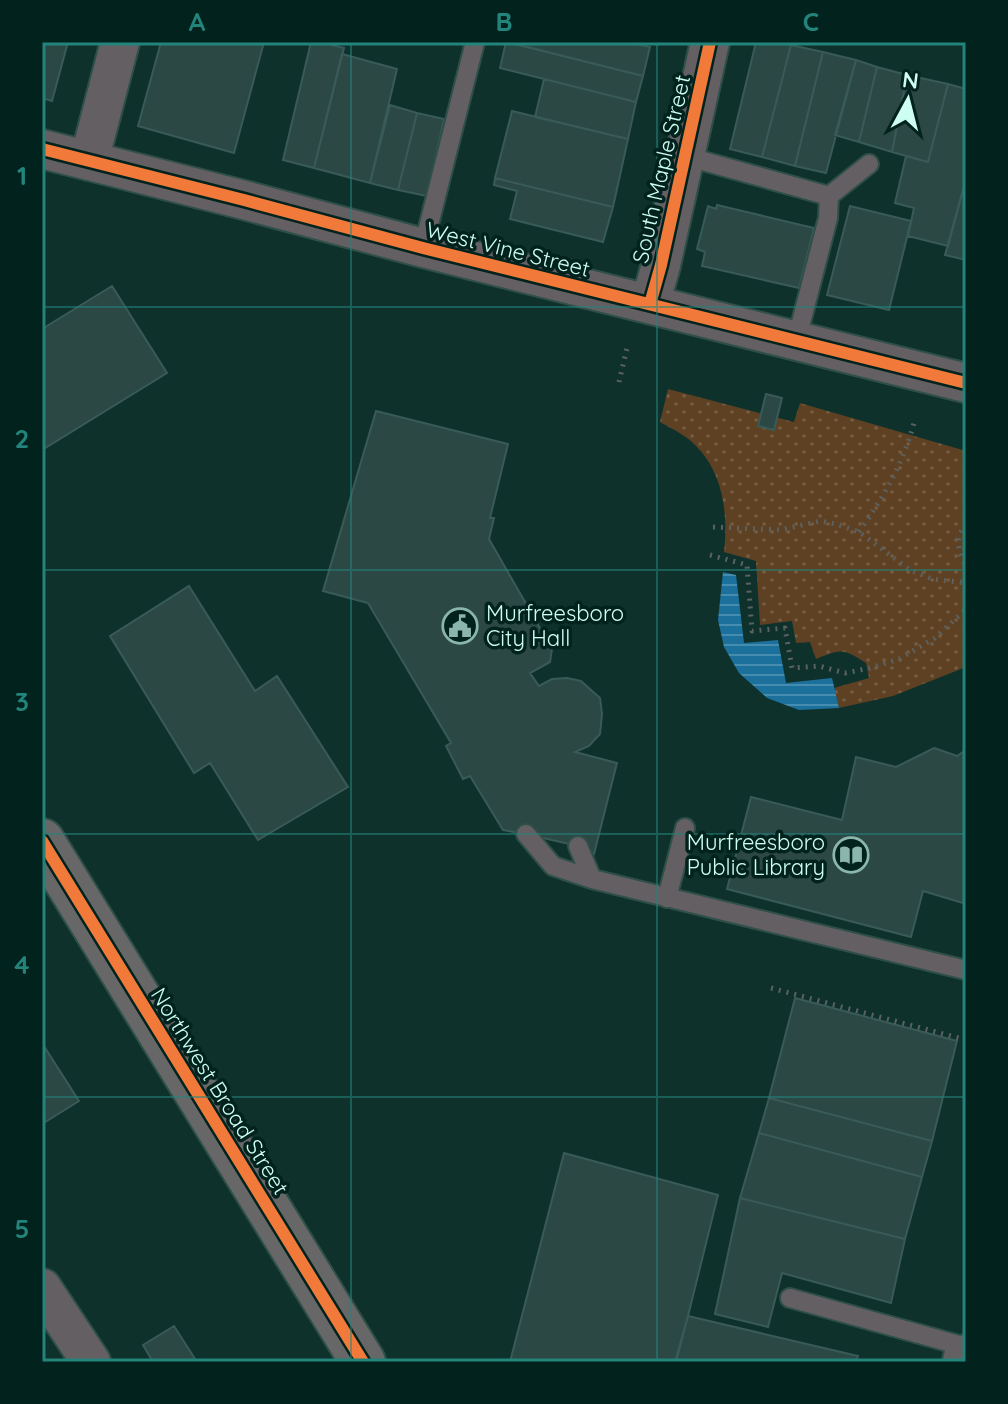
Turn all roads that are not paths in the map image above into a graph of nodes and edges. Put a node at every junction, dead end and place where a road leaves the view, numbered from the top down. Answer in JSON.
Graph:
{"nodes":[{"id":1,"x":120,"y":42,"type":"edge"},
{"id":2,"x":475,"y":42,"type":"edge"},
{"id":3,"x":710,"y":42,"type":"edge"},
{"id":4,"x":42,"y":149,"type":"edge"},
{"id":5,"x":685,"y":156,"type":"junction"},
{"id":6,"x":89,"y":161,"type":"junction"},
{"id":7,"x":869,"y":164,"type":"dead end"},
{"id":8,"x":829,"y":196,"type":"junction"},
{"id":9,"x":423,"y":248,"type":"junction"},
{"id":10,"x":650,"y":304,"type":"junction"},
{"id":11,"x":796,"y":342,"type":"junction"},
{"id":12,"x":966,"y":383,"type":"edge"},
{"id":13,"x":685,"y":828,"type":"dead end"},
{"id":14,"x":526,"y":834,"type":"dead end"},
{"id":15,"x":42,"y":841,"type":"edge"},
{"id":16,"x":578,"y":846,"type":"dead end"},
{"id":17,"x":592,"y":879,"type":"junction"},
{"id":18,"x":667,"y":898,"type":"junction"},
{"id":19,"x":966,"y":970,"type":"edge"},
{"id":20,"x":42,"y":1288,"type":"edge"},
{"id":21,"x":790,"y":1298,"type":"dead end"},
{"id":22,"x":966,"y":1347,"type":"edge"},
{"id":23,"x":91,"y":1362,"type":"edge"},
{"id":24,"x":363,"y":1362,"type":"edge"}],
"edges":[{"from":1,"to":6,"type":"street"},
{"from":2,"to":9,"type":"lane"},
{"from":3,"to":5,"type":"street","name":"South Maple Street"},
{"from":4,"to":6,"type":"street","name":"West Vine Street"},
{"from":5,"to":8,"type":"lane"},
{"from":5,"to":10,"type":"street","name":"South Maple Street"},
{"from":6,"to":9,"type":"street","name":"West Vine Street"},
{"from":7,"to":8,"type":"lane"},
{"from":8,"to":11,"type":"lane"},
{"from":9,"to":10,"type":"street","name":"West Vine Street"},
{"from":10,"to":11,"type":"street","name":"West Vine Street"},
{"from":11,"to":12,"type":"street","name":"West Vine Street"},
{"from":13,"to":18,"type":"lane"},
{"from":14,"to":17,"type":"lane"},
{"from":15,"to":24,"type":"main road","name":"Northwest Broad Street"},
{"from":16,"to":17,"type":"lane"},
{"from":17,"to":18,"type":"lane"},
{"from":18,"to":19,"type":"lane"},
{"from":20,"to":23,"type":"street"},
{"from":21,"to":22,"type":"lane"}]}
